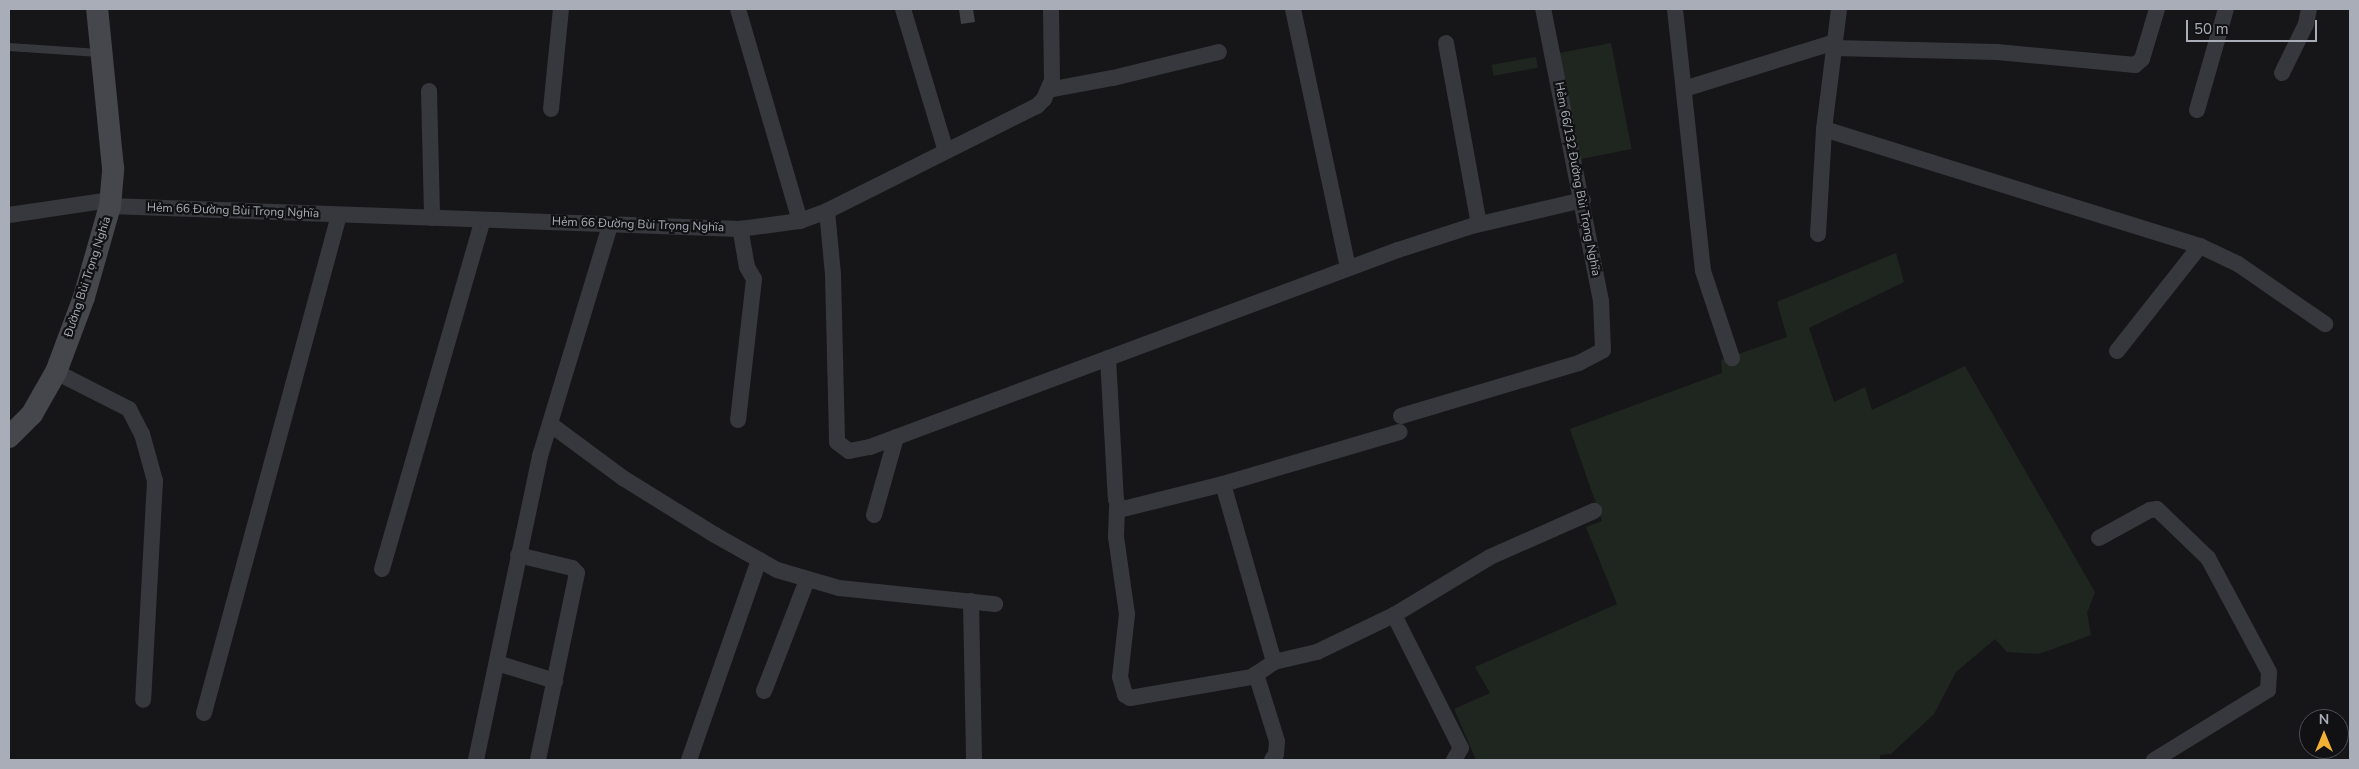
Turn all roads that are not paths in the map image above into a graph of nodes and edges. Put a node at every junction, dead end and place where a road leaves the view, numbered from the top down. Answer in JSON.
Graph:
{"nodes":[{"id":1,"x":97,"y":9,"type":"edge"},
{"id":2,"x":561,"y":9,"type":"edge"},
{"id":3,"x":738,"y":9,"type":"edge"},
{"id":4,"x":903,"y":9,"type":"edge"},
{"id":5,"x":1051,"y":9,"type":"edge"},
{"id":6,"x":1293,"y":9,"type":"edge"},
{"id":7,"x":1543,"y":9,"type":"edge"},
{"id":8,"x":1675,"y":9,"type":"edge"},
{"id":9,"x":1838,"y":9,"type":"edge"},
{"id":10,"x":2157,"y":9,"type":"edge"},
{"id":11,"x":2226,"y":9,"type":"edge"},
{"id":12,"x":2309,"y":9,"type":"edge"},
{"id":13,"x":1446,"y":43,"type":"dead end"},
{"id":14,"x":1835,"y":45,"type":"junction"},
{"id":15,"x":9,"y":47,"type":"edge"},
{"id":16,"x":1219,"y":52,"type":"dead end"},
{"id":17,"x":100,"y":53,"type":"junction"},
{"id":18,"x":2282,"y":73,"type":"dead end"},
{"id":19,"x":1684,"y":89,"type":"junction"},
{"id":20,"x":1048,"y":90,"type":"junction"},
{"id":21,"x":429,"y":91,"type":"dead end"},
{"id":22,"x":551,"y":109,"type":"dead end"},
{"id":23,"x":2198,"y":110,"type":"dead end"},
{"id":24,"x":1824,"y":129,"type":"junction"},
{"id":25,"x":946,"y":151,"type":"junction"},
{"id":26,"x":1583,"y":200,"type":"junction"},
{"id":27,"x":110,"y":203,"type":"junction"},
{"id":28,"x":828,"y":211,"type":"junction"},
{"id":29,"x":9,"y":215,"type":"edge"},
{"id":30,"x":339,"y":215,"type":"junction"},
{"id":31,"x":432,"y":218,"type":"junction"},
{"id":32,"x":483,"y":220,"type":"junction"},
{"id":33,"x":800,"y":221,"type":"junction"},
{"id":34,"x":1479,"y":224,"type":"junction"},
{"id":35,"x":610,"y":225,"type":"junction"},
{"id":36,"x":740,"y":229,"type":"junction"},
{"id":37,"x":1818,"y":234,"type":"dead end"},
{"id":38,"x":2200,"y":246,"type":"junction"},
{"id":39,"x":1348,"y":268,"type":"junction"},
{"id":40,"x":2324,"y":324,"type":"dead end"},
{"id":41,"x":2117,"y":351,"type":"dead end"},
{"id":42,"x":1108,"y":358,"type":"junction"},
{"id":43,"x":1732,"y":358,"type":"dead end"},
{"id":44,"x":56,"y":372,"type":"junction"},
{"id":45,"x":738,"y":420,"type":"dead end"},
{"id":46,"x":550,"y":424,"type":"junction"},
{"id":47,"x":9,"y":437,"type":"edge"},
{"id":48,"x":896,"y":437,"type":"junction"},
{"id":49,"x":1223,"y":484,"type":"junction"},
{"id":50,"x":1116,"y":508,"type":"junction"},
{"id":51,"x":1594,"y":511,"type":"dead end"},
{"id":52,"x":874,"y":515,"type":"dead end"},
{"id":53,"x":2099,"y":538,"type":"dead end"},
{"id":54,"x":518,"y":555,"type":"junction"},
{"id":55,"x":759,"y":560,"type":"junction"},
{"id":56,"x":382,"y":569,"type":"dead end"},
{"id":57,"x":808,"y":580,"type":"junction"},
{"id":58,"x":971,"y":601,"type":"junction"},
{"id":59,"x":995,"y":604,"type":"dead end"},
{"id":60,"x":1394,"y":614,"type":"junction"},
{"id":61,"x":497,"y":662,"type":"junction"},
{"id":62,"x":1274,"y":662,"type":"junction"},
{"id":63,"x":1256,"y":674,"type":"junction"},
{"id":64,"x":555,"y":681,"type":"junction"},
{"id":65,"x":764,"y":691,"type":"dead end"},
{"id":66,"x":143,"y":700,"type":"dead end"},
{"id":67,"x":204,"y":712,"type":"dead end"},
{"id":68,"x":476,"y":760,"type":"edge"},
{"id":69,"x":538,"y":760,"type":"edge"},
{"id":70,"x":689,"y":760,"type":"edge"},
{"id":71,"x":974,"y":760,"type":"edge"},
{"id":72,"x":1272,"y":760,"type":"edge"},
{"id":73,"x":1454,"y":760,"type":"edge"},
{"id":74,"x":2154,"y":760,"type":"edge"}],
"edges":[{"from":1,"to":17,"type":"street","name":"Đường Bùi Trọng Nghĩa"},
{"from":2,"to":22,"type":"street"},
{"from":3,"to":33,"type":"street"},
{"from":4,"to":25,"type":"street"},
{"from":5,"to":20,"type":"street"},
{"from":6,"to":39,"type":"street"},
{"from":7,"to":26,"type":"street","name":"Hẻm 66/132 Đường Bùi Trọng Nghĩa"},
{"from":8,"to":19,"type":"street"},
{"from":9,"to":14,"type":"street"},
{"from":10,"to":14,"type":"street"},
{"from":11,"to":23,"type":"street"},
{"from":12,"to":18,"type":"street"},
{"from":13,"to":34,"type":"street"},
{"from":14,"to":19,"type":"street"},
{"from":14,"to":24,"type":"street"},
{"from":15,"to":17,"type":"lane"},
{"from":16,"to":20,"type":"street"},
{"from":17,"to":27,"type":"street","name":"Đường Bùi Trọng Nghĩa"},
{"from":19,"to":43,"type":"street"},
{"from":20,"to":25,"type":"street","name":"Hẻm 66 Đường Bùi Trọng Nghĩa"},
{"from":21,"to":31,"type":"street"},
{"from":24,"to":37,"type":"street"},
{"from":24,"to":38,"type":"street"},
{"from":25,"to":28,"type":"street","name":"Hẻm 66 Đường Bùi Trọng Nghĩa"},
{"from":26,"to":34,"type":"street"},
{"from":26,"to":49,"type":"street","name":"Hẻm 66/132 Đường Bùi Trọng Nghĩa"},
{"from":27,"to":29,"type":"street","name":"Hẻm 66 Đường Bùi Trọng Nghĩa"},
{"from":27,"to":30,"type":"street","name":"Hẻm 66 Đường Bùi Trọng Nghĩa"},
{"from":27,"to":44,"type":"street","name":"Đường Bùi Trọng Nghĩa"},
{"from":28,"to":33,"type":"street","name":"Hẻm 66 Đường Bùi Trọng Nghĩa"},
{"from":28,"to":48,"type":"street"},
{"from":30,"to":31,"type":"street","name":"Hẻm 66 Đường Bùi Trọng Nghĩa"},
{"from":30,"to":67,"type":"street"},
{"from":31,"to":32,"type":"street","name":"Hẻm 66 Đường Bùi Trọng Nghĩa"},
{"from":32,"to":35,"type":"street","name":"Hẻm 66 Đường Bùi Trọng Nghĩa"},
{"from":32,"to":56,"type":"street"},
{"from":33,"to":36,"type":"street","name":"Hẻm 66 Đường Bùi Trọng Nghĩa"},
{"from":34,"to":39,"type":"street"},
{"from":35,"to":36,"type":"street","name":"Hẻm 66 Đường Bùi Trọng Nghĩa"},
{"from":35,"to":46,"type":"street"},
{"from":36,"to":45,"type":"street"},
{"from":38,"to":40,"type":"street"},
{"from":38,"to":41,"type":"street"},
{"from":39,"to":42,"type":"street"},
{"from":42,"to":48,"type":"street"},
{"from":42,"to":50,"type":"street"},
{"from":44,"to":47,"type":"street","name":"Đường Bùi Trọng Nghĩa"},
{"from":44,"to":66,"type":"street"},
{"from":46,"to":54,"type":"street"},
{"from":46,"to":55,"type":"street"},
{"from":48,"to":52,"type":"street"},
{"from":49,"to":50,"type":"street"},
{"from":49,"to":62,"type":"street"},
{"from":50,"to":63,"type":"street"},
{"from":51,"to":60,"type":"street"},
{"from":53,"to":74,"type":"street"},
{"from":54,"to":61,"type":"street"},
{"from":54,"to":64,"type":"street"},
{"from":55,"to":57,"type":"street"},
{"from":55,"to":70,"type":"street"},
{"from":57,"to":58,"type":"street"},
{"from":57,"to":65,"type":"street"},
{"from":58,"to":59,"type":"street"},
{"from":58,"to":71,"type":"street"},
{"from":60,"to":62,"type":"street"},
{"from":60,"to":73,"type":"street"},
{"from":61,"to":64,"type":"street"},
{"from":61,"to":68,"type":"street"},
{"from":62,"to":63,"type":"street"},
{"from":63,"to":72,"type":"street"},
{"from":64,"to":69,"type":"street"}]}
